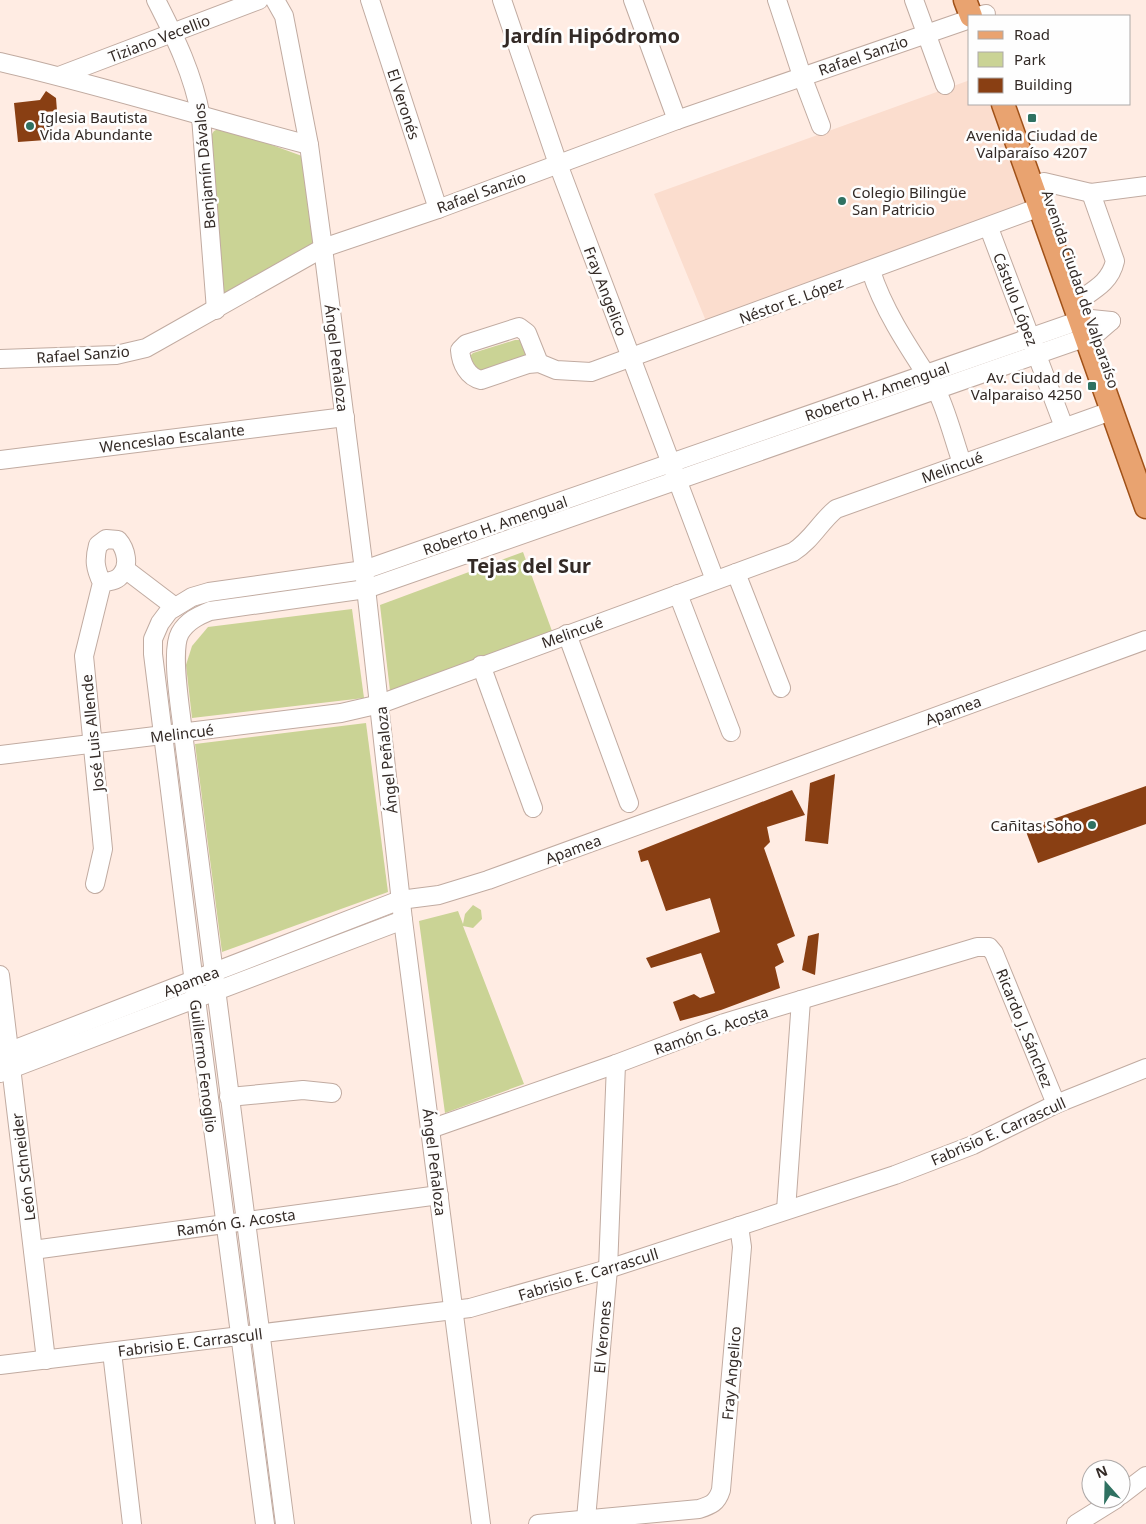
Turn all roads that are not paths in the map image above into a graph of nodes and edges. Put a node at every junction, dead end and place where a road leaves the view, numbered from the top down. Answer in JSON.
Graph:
{"nodes":[{"id":1,"x":156,"y":0,"type":"edge"},
{"id":2,"x":259,"y":0,"type":"edge"},
{"id":3,"x":275,"y":0,"type":"edge"},
{"id":4,"x":370,"y":0,"type":"edge"},
{"id":5,"x":502,"y":0,"type":"edge"},
{"id":6,"x":634,"y":0,"type":"edge"},
{"id":7,"x":777,"y":0,"type":"edge"},
{"id":8,"x":914,"y":0,"type":"edge"},
{"id":9,"x":965,"y":0,"type":"edge"},
{"id":10,"x":979,"y":14,"type":"edge"},
{"id":11,"x":968,"y":18,"type":"edge"},
{"id":12,"x":174,"y":34,"type":"junction"},
{"id":13,"x":925,"y":34,"type":"junction"},
{"id":14,"x":0,"y":62,"type":"edge"},
{"id":15,"x":59,"y":76,"type":"junction"},
{"id":16,"x":802,"y":76,"type":"junction"},
{"id":17,"x":945,"y":86,"type":"dead end"},
{"id":18,"x":1003,"y":105,"type":"edge"},
{"id":19,"x":1017,"y":105,"type":"edge"},
{"id":20,"x":201,"y":117,"type":"junction"},
{"id":21,"x":677,"y":120,"type":"junction"},
{"id":22,"x":821,"y":126,"type":"dead end"},
{"id":23,"x":309,"y":145,"type":"junction"},
{"id":24,"x":558,"y":164,"type":"junction"},
{"id":25,"x":1044,"y":182,"type":"junction"},
{"id":26,"x":1146,"y":186,"type":"edge"},
{"id":27,"x":1091,"y":193,"type":"junction"},
{"id":28,"x":1040,"y":207,"type":"junction"},
{"id":29,"x":438,"y":209,"type":"junction"},
{"id":30,"x":988,"y":228,"type":"junction"},
{"id":31,"x":323,"y":248,"type":"junction"},
{"id":32,"x":871,"y":270,"type":"junction"},
{"id":33,"x":1084,"y":297,"type":"junction"},
{"id":34,"x":216,"y":310,"type":"junction"},
{"id":35,"x":1088,"y":328,"type":"junction"},
{"id":36,"x":1031,"y":338,"type":"junction"},
{"id":37,"x":1037,"y":354,"type":"junction"},
{"id":38,"x":632,"y":358,"type":"junction"},
{"id":39,"x":0,"y":359,"type":"edge"},
{"id":40,"x":539,"y":363,"type":"dead end"},
{"id":41,"x":924,"y":375,"type":"junction"},
{"id":42,"x":936,"y":389,"type":"junction"},
{"id":43,"x":1111,"y":411,"type":"junction"},
{"id":44,"x":345,"y":416,"type":"junction"},
{"id":45,"x":1064,"y":427,"type":"junction"},
{"id":46,"x":0,"y":460,"type":"edge"},
{"id":47,"x":670,"y":463,"type":"junction"},
{"id":48,"x":962,"y":463,"type":"junction"},
{"id":49,"x":1146,"y":474,"type":"edge"},
{"id":50,"x":677,"y":481,"type":"junction"},
{"id":51,"x":1146,"y":508,"type":"edge"},
{"id":52,"x":125,"y":569,"type":"junction"},
{"id":53,"x":364,"y":570,"type":"junction"},
{"id":54,"x":736,"y":573,"type":"junction"},
{"id":55,"x":715,"y":580,"type":"junction"},
{"id":56,"x":102,"y":583,"type":"junction"},
{"id":57,"x":366,"y":589,"type":"junction"},
{"id":58,"x":678,"y":594,"type":"junction"},
{"id":59,"x":172,"y":609,"type":"junction"},
{"id":60,"x":186,"y":624,"type":"joint"},
{"id":61,"x":567,"y":634,"type":"junction"},
{"id":62,"x":1146,"y":640,"type":"edge"},
{"id":63,"x":481,"y":665,"type":"junction"},
{"id":64,"x":780,"y":688,"type":"dead end"},
{"id":65,"x":380,"y":704,"type":"junction"},
{"id":66,"x":730,"y":732,"type":"dead end"},
{"id":67,"x":184,"y":733,"type":"junction"},
{"id":68,"x":163,"y":735,"type":"junction"},
{"id":69,"x":94,"y":744,"type":"junction"},
{"id":70,"x":0,"y":756,"type":"edge"},
{"id":71,"x":629,"y":803,"type":"dead end"},
{"id":72,"x":533,"y":808,"type":"dead end"},
{"id":73,"x":95,"y":884,"type":"dead end"},
{"id":74,"x":400,"y":900,"type":"junction"},
{"id":75,"x":403,"y":920,"type":"junction"},
{"id":76,"x":994,"y":953,"type":"joint"},
{"id":77,"x":213,"y":972,"type":"junction"},
{"id":78,"x":0,"y":974,"type":"edge"},
{"id":79,"x":193,"y":980,"type":"junction"},
{"id":80,"x":216,"y":991,"type":"junction"},
{"id":81,"x":196,"y":999,"type":"junction"},
{"id":82,"x":801,"y":1000,"type":"junction"},
{"id":83,"x":5,"y":1053,"type":"edge"},
{"id":84,"x":616,"y":1064,"type":"junction"},
{"id":85,"x":1146,"y":1068,"type":"edge"},
{"id":86,"x":6,"y":1071,"type":"edge"},
{"id":87,"x":332,"y":1093,"type":"dead end"},
{"id":88,"x":229,"y":1097,"type":"junction"},
{"id":89,"x":1056,"y":1104,"type":"junction"},
{"id":90,"x":430,"y":1129,"type":"junction"},
{"id":91,"x":439,"y":1195,"type":"junction"},
{"id":92,"x":786,"y":1210,"type":"junction"},
{"id":93,"x":246,"y":1221,"type":"junction"},
{"id":94,"x":225,"y":1224,"type":"junction"},
{"id":95,"x":739,"y":1226,"type":"junction"},
{"id":96,"x":33,"y":1250,"type":"junction"},
{"id":97,"x":608,"y":1269,"type":"junction"},
{"id":98,"x":454,"y":1310,"type":"junction"},
{"id":99,"x":260,"y":1334,"type":"junction"},
{"id":100,"x":240,"y":1336,"type":"junction"},
{"id":101,"x":112,"y":1352,"type":"junction"},
{"id":102,"x":46,"y":1360,"type":"junction"},
{"id":103,"x":0,"y":1365,"type":"edge"},
{"id":104,"x":1146,"y":1476,"type":"edge"},
{"id":105,"x":1131,"y":1487,"type":"edge"},
{"id":106,"x":1100,"y":1509,"type":"edge"},
{"id":107,"x":586,"y":1519,"type":"junction"},
{"id":108,"x":132,"y":1524,"type":"edge"},
{"id":109,"x":265,"y":1524,"type":"edge"},
{"id":110,"x":285,"y":1524,"type":"edge"},
{"id":111,"x":481,"y":1524,"type":"edge"},
{"id":112,"x":538,"y":1524,"type":"edge"},
{"id":113,"x":1076,"y":1524,"type":"edge"}],
"edges":[{"from":1,"to":12,"type":"street","name":"Benjamín Dávalos"},
{"from":2,"to":12,"type":"street","name":"Tiziano Vecellio"},
{"from":3,"to":23,"type":"street","name":"Ángel Peñaloza"},
{"from":4,"to":29,"type":"street","name":"El Veronés"},
{"from":5,"to":24,"type":"street","name":"Fray Angelico"},
{"from":6,"to":21,"type":"street"},
{"from":7,"to":16,"type":"street"},
{"from":8,"to":13,"type":"street"},
{"from":9,"to":10,"type":"main road"},
{"from":11,"to":13,"type":"street","name":"Rafael Sanzio"},
{"from":12,"to":15,"type":"street","name":"Tiziano Vecellio"},
{"from":12,"to":20,"type":"street","name":"Benjamín Dávalos"},
{"from":13,"to":16,"type":"street","name":"Rafael Sanzio"},
{"from":13,"to":17,"type":"street"},
{"from":14,"to":15,"type":"street"},
{"from":15,"to":20,"type":"street"},
{"from":16,"to":21,"type":"street","name":"Rafael Sanzio"},
{"from":16,"to":22,"type":"street"},
{"from":18,"to":28,"type":"main road","name":"Avenida Ciudad de Valparaíso"},
{"from":19,"to":25,"type":"main road","name":"Avenida Ciudad de Valparaíso"},
{"from":20,"to":23,"type":"street"},
{"from":20,"to":34,"type":"street","name":"Benjamín Dávalos"},
{"from":21,"to":24,"type":"street","name":"Rafael Sanzio"},
{"from":23,"to":31,"type":"street","name":"Ángel Peñaloza"},
{"from":24,"to":29,"type":"street","name":"Rafael Sanzio"},
{"from":24,"to":38,"type":"street","name":"Fray Angelico"},
{"from":25,"to":27,"type":"street"},
{"from":25,"to":33,"type":"main road","name":"Avenida Ciudad de Valparaíso"},
{"from":26,"to":27,"type":"street"},
{"from":27,"to":33,"type":"street"},
{"from":28,"to":30,"type":"street","name":"Néstor E. López"},
{"from":28,"to":35,"type":"main road","name":"Avenida Ciudad de Valparaíso"},
{"from":29,"to":31,"type":"street","name":"Rafael Sanzio"},
{"from":30,"to":32,"type":"street","name":"Néstor E. López"},
{"from":30,"to":36,"type":"street","name":"Cástulo López"},
{"from":31,"to":34,"type":"street","name":"Rafael Sanzio"},
{"from":31,"to":44,"type":"street","name":"Ángel Peñaloza"},
{"from":32,"to":38,"type":"street","name":"Néstor E. López"},
{"from":32,"to":41,"type":"street"},
{"from":33,"to":35,"type":"main road","name":"Avenida Ciudad de Valparaíso"},
{"from":34,"to":39,"type":"street","name":"Rafael Sanzio"},
{"from":35,"to":36,"type":"street","name":"Roberto H. Amengual"},
{"from":35,"to":37,"type":"street","name":"Roberto H. Amengual"},
{"from":35,"to":43,"type":"main road","name":"Avenida Ciudad de Valparaíso"},
{"from":35,"to":49,"type":"main road","name":"Avenida Ciudad de Valparaíso"},
{"from":36,"to":37,"type":"street","name":"Cástulo López"},
{"from":36,"to":41,"type":"street","name":"Roberto H. Amengual"},
{"from":37,"to":42,"type":"street","name":"Roberto H. Amengual"},
{"from":37,"to":45,"type":"street","name":"Cástulo López"},
{"from":38,"to":40,"type":"street","name":"Néstor E. López"},
{"from":38,"to":47,"type":"street","name":"Fray Angelico"},
{"from":41,"to":42,"type":"street"},
{"from":41,"to":47,"type":"street","name":"Roberto H. Amengual"},
{"from":42,"to":48,"type":"street"},
{"from":42,"to":50,"type":"street","name":"Roberto H. Amengual"},
{"from":43,"to":45,"type":"street","name":"Melincué"},
{"from":43,"to":51,"type":"main road","name":"Avenida Ciudad de Valparaíso"},
{"from":44,"to":46,"type":"street","name":"Wenceslao Escalante"},
{"from":44,"to":53,"type":"street","name":"Ángel Peñaloza"},
{"from":45,"to":48,"type":"street","name":"Melincué"},
{"from":47,"to":50,"type":"street","name":"Fray Angelico"},
{"from":47,"to":53,"type":"street","name":"Roberto H. Amengual"},
{"from":48,"to":54,"type":"street","name":"Melincué"},
{"from":50,"to":55,"type":"street","name":"Fray Angelico"},
{"from":50,"to":57,"type":"street","name":"Roberto H. Amengual"},
{"from":52,"to":56,"type":"street"},
{"from":52,"to":56,"type":"street"},
{"from":52,"to":59,"type":"street"},
{"from":53,"to":57,"type":"street","name":"Ángel Peñaloza"},
{"from":53,"to":59,"type":"street","name":"Roberto H. Amengual"},
{"from":54,"to":55,"type":"street","name":"Melincué"},
{"from":54,"to":64,"type":"street"},
{"from":55,"to":58,"type":"street","name":"Melincué"},
{"from":56,"to":69,"type":"street","name":"José Luis Allende"},
{"from":57,"to":60,"type":"street","name":"Roberto H. Amengual"},
{"from":57,"to":65,"type":"street","name":"Ángel Peñaloza"},
{"from":58,"to":61,"type":"street","name":"Melincué"},
{"from":58,"to":66,"type":"street"},
{"from":59,"to":68,"type":"street","name":"Guillermo Fenoglio"},
{"from":60,"to":67,"type":"street","name":"Guillermo Fenoglio"},
{"from":61,"to":63,"type":"street","name":"Melincué"},
{"from":61,"to":71,"type":"street"},
{"from":62,"to":74,"type":"street","name":"Apamea"},
{"from":63,"to":65,"type":"street","name":"Melincué"},
{"from":63,"to":72,"type":"street"},
{"from":65,"to":67,"type":"street","name":"Melincué"},
{"from":65,"to":74,"type":"street","name":"Ángel Peñaloza"},
{"from":67,"to":68,"type":"street","name":"Melincué"},
{"from":67,"to":77,"type":"street","name":"Guillermo Fenoglio"},
{"from":68,"to":69,"type":"street","name":"Melincué"},
{"from":68,"to":79,"type":"street","name":"Guillermo Fenoglio"},
{"from":69,"to":70,"type":"street","name":"Melincué"},
{"from":69,"to":73,"type":"street","name":"José Luis Allende"},
{"from":74,"to":75,"type":"street","name":"Ángel Peñaloza"},
{"from":74,"to":77,"type":"street","name":"Apamea"},
{"from":75,"to":80,"type":"street","name":"Apamea"},
{"from":75,"to":90,"type":"street","name":"Ángel Peñaloza"},
{"from":76,"to":82,"type":"street","name":"Ramón G. Acosta"},
{"from":76,"to":89,"type":"street","name":"Ricardo J. Sánchez"},
{"from":77,"to":79,"type":"street","name":"Apamea"},
{"from":77,"to":80,"type":"street","name":"Guillermo Fenoglio"},
{"from":78,"to":83,"type":"street","name":"León Schneider"},
{"from":79,"to":81,"type":"street","name":"Guillermo Fenoglio"},
{"from":79,"to":83,"type":"street","name":"Apamea"},
{"from":80,"to":81,"type":"street","name":"Apamea"},
{"from":80,"to":88,"type":"street","name":"Guillermo Fenoglio"},
{"from":81,"to":86,"type":"street","name":"Apamea"},
{"from":81,"to":94,"type":"street","name":"Guillermo Fenoglio"},
{"from":82,"to":84,"type":"street","name":"Ramón G. Acosta"},
{"from":82,"to":92,"type":"street"},
{"from":83,"to":86,"type":"street","name":"León Schneider"},
{"from":84,"to":90,"type":"street","name":"Ramón G. Acosta"},
{"from":84,"to":97,"type":"street","name":"El Verones"},
{"from":85,"to":89,"type":"street","name":"Fabrisio E. Carrascull"},
{"from":86,"to":96,"type":"street","name":"León Schneider"},
{"from":87,"to":88,"type":"street"},
{"from":88,"to":93,"type":"street","name":"Guillermo Fenoglio"},
{"from":89,"to":92,"type":"street","name":"Fabrisio E. Carrascull"},
{"from":90,"to":91,"type":"street","name":"Ángel Peñaloza"},
{"from":91,"to":93,"type":"street","name":"Ramón G. Acosta"},
{"from":91,"to":98,"type":"street","name":"Ángel Peñaloza"},
{"from":92,"to":95,"type":"street","name":"Fabrisio E. Carrascull"},
{"from":93,"to":94,"type":"street","name":"Ramón G. Acosta"},
{"from":93,"to":99,"type":"street","name":"Guillermo Fenoglio"},
{"from":94,"to":96,"type":"street","name":"Ramón G. Acosta"},
{"from":94,"to":100,"type":"street","name":"Guillermo Fenoglio"},
{"from":95,"to":97,"type":"street","name":"Fabrisio E. Carrascull"},
{"from":95,"to":107,"type":"street","name":"Fray Angelico"},
{"from":96,"to":102,"type":"street","name":"León Schneider"},
{"from":97,"to":98,"type":"street","name":"Fabrisio E. Carrascull"},
{"from":97,"to":107,"type":"street","name":"El Verones"},
{"from":98,"to":99,"type":"street","name":"Fabrisio E. Carrascull"},
{"from":98,"to":111,"type":"street","name":"Ángel Peñaloza"},
{"from":99,"to":100,"type":"street","name":"Fabrisio E. Carrascull"},
{"from":99,"to":110,"type":"street","name":"Guillermo Fenoglio"},
{"from":100,"to":101,"type":"street","name":"Fabrisio E. Carrascull"},
{"from":100,"to":109,"type":"street","name":"Guillermo Fenoglio"},
{"from":101,"to":102,"type":"street","name":"Fabrisio E. Carrascull"},
{"from":101,"to":108,"type":"street"},
{"from":102,"to":103,"type":"street","name":"Fabrisio E. Carrascull"},
{"from":104,"to":105,"type":"street"},
{"from":106,"to":113,"type":"street"},
{"from":107,"to":112,"type":"street"}]}
